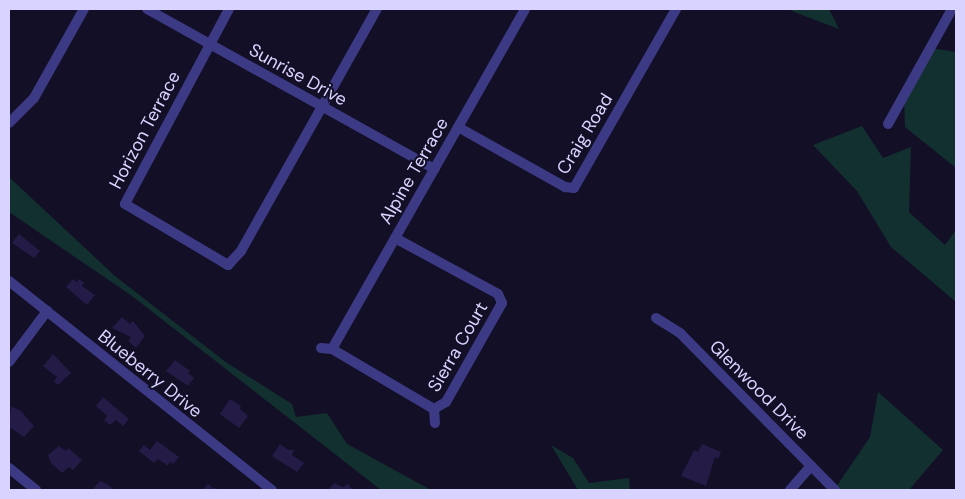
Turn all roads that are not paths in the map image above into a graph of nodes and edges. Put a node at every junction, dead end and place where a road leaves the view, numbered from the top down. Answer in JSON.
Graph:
{"nodes":[{"id":1,"x":84,"y":9,"type":"edge"},
{"id":2,"x":148,"y":9,"type":"edge"},
{"id":3,"x":229,"y":9,"type":"edge"},
{"id":4,"x":376,"y":9,"type":"edge"},
{"id":5,"x":525,"y":9,"type":"edge"},
{"id":6,"x":676,"y":9,"type":"edge"},
{"id":7,"x":952,"y":9,"type":"edge"},
{"id":8,"x":209,"y":43,"type":"junction"},
{"id":9,"x":321,"y":106,"type":"junction"},
{"id":10,"x":9,"y":123,"type":"edge"},
{"id":11,"x":888,"y":124,"type":"dead end"},
{"id":12,"x":458,"y":127,"type":"junction"},
{"id":13,"x":434,"y":169,"type":"junction"},
{"id":14,"x":394,"y":238,"type":"junction"},
{"id":15,"x":9,"y":281,"type":"edge"},
{"id":16,"x":47,"y":311,"type":"junction"},
{"id":17,"x":656,"y":318,"type":"dead end"},
{"id":18,"x":326,"y":349,"type":"joint"},
{"id":19,"x":9,"y":362,"type":"edge"},
{"id":20,"x":434,"y":408,"type":"junction"},
{"id":21,"x":436,"y":423,"type":"dead end"},
{"id":22,"x":811,"y":466,"type":"junction"},
{"id":23,"x":9,"y":468,"type":"edge"},
{"id":24,"x":36,"y":490,"type":"edge"},
{"id":25,"x":272,"y":490,"type":"edge"},
{"id":26,"x":790,"y":490,"type":"edge"},
{"id":27,"x":835,"y":490,"type":"edge"}],
"edges":[{"from":1,"to":10,"type":"street"},
{"from":2,"to":8,"type":"street","name":"Sunrise Drive"},
{"from":3,"to":8,"type":"street","name":"Horizon Terrace"},
{"from":4,"to":9,"type":"street"},
{"from":5,"to":12,"type":"street","name":"Alpine Terrace"},
{"from":6,"to":12,"type":"street","name":"Craig Road"},
{"from":7,"to":11,"type":"street"},
{"from":8,"to":9,"type":"street","name":"Sunrise Drive"},
{"from":8,"to":9,"type":"street","name":"Horizon Terrace"},
{"from":9,"to":13,"type":"street","name":"Sunrise Drive"},
{"from":12,"to":13,"type":"street","name":"Alpine Terrace"},
{"from":13,"to":14,"type":"street","name":"Alpine Terrace"},
{"from":14,"to":18,"type":"street","name":"Alpine Terrace"},
{"from":14,"to":20,"type":"street","name":"Sierra Court"},
{"from":15,"to":16,"type":"street","name":"Blueberry Drive"},
{"from":16,"to":19,"type":"street"},
{"from":16,"to":25,"type":"street","name":"Blueberry Drive"},
{"from":17,"to":22,"type":"street","name":"Glenwood Drive"},
{"from":18,"to":20,"type":"street","name":"Sierra Court"},
{"from":20,"to":21,"type":"street","name":"Sierra Court"},
{"from":22,"to":26,"type":"street"},
{"from":22,"to":27,"type":"street","name":"Glenwood Drive"},
{"from":23,"to":24,"type":"street"}]}
